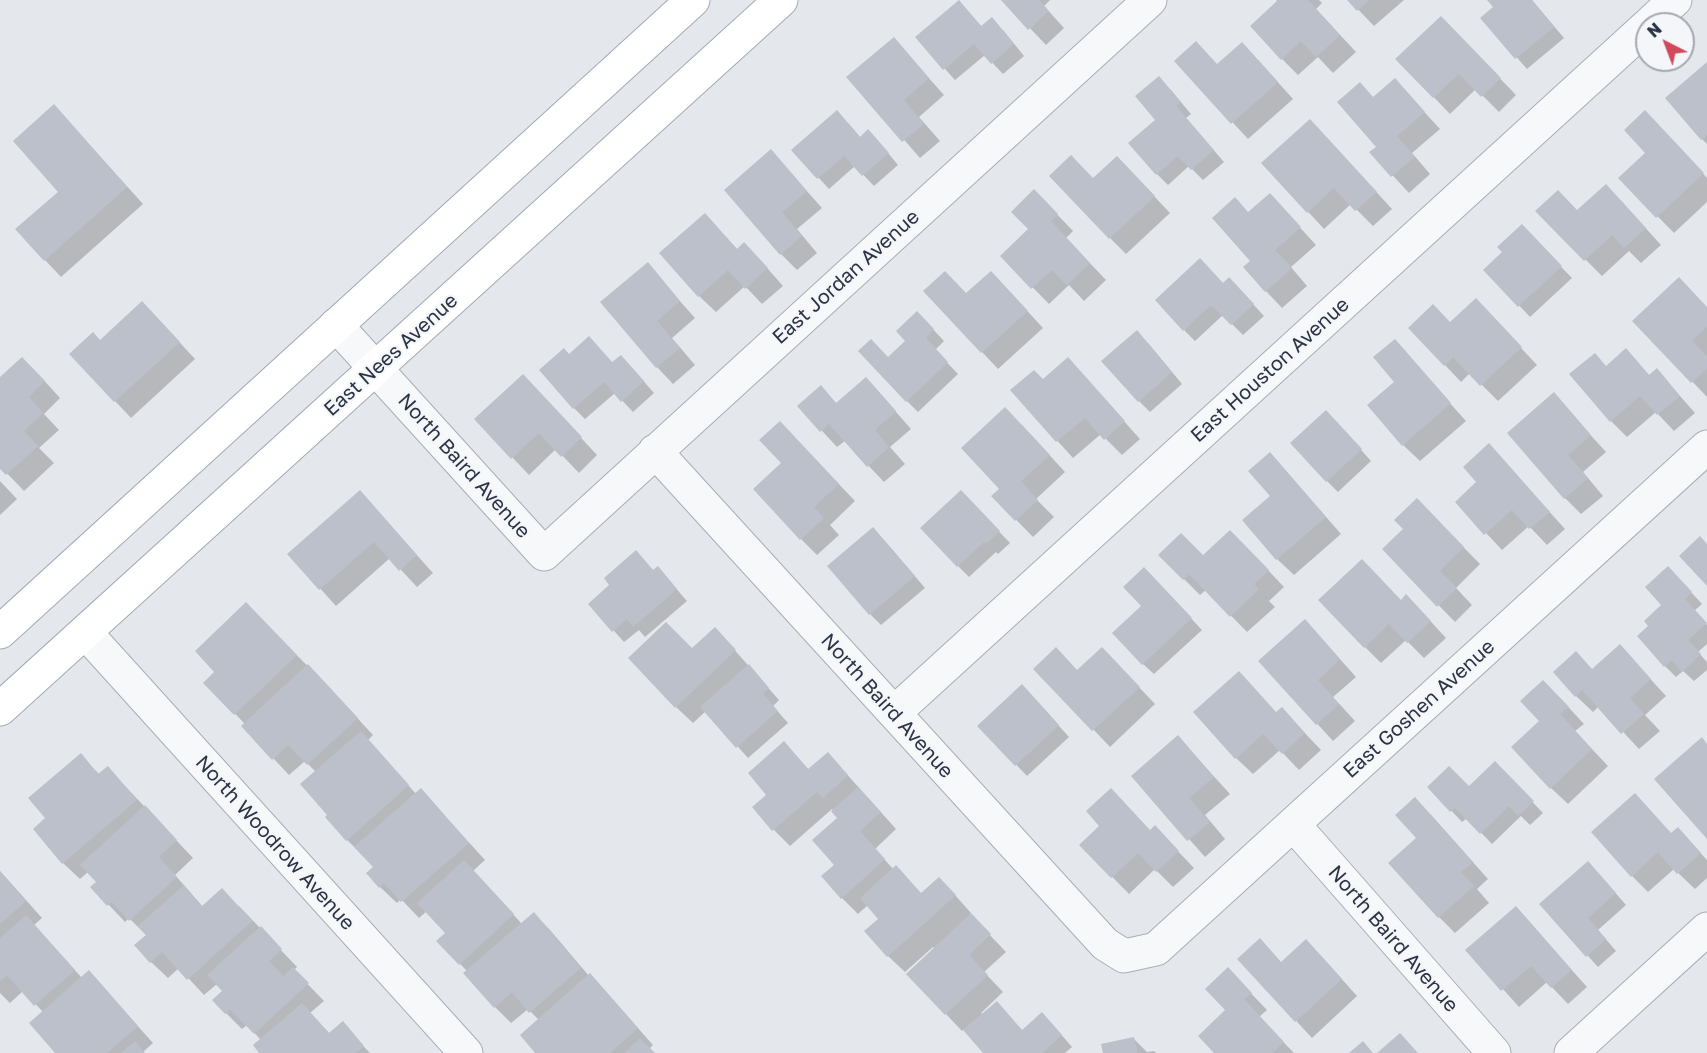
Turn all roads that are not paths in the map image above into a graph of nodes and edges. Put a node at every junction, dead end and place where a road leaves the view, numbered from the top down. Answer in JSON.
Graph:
{"nodes":[{"id":1,"x":693,"y":0,"type":"edge"},
{"id":2,"x":781,"y":0,"type":"edge"},
{"id":3,"x":1150,"y":0,"type":"edge"},
{"id":4,"x":1675,"y":0,"type":"edge"},
{"id":5,"x":1662,"y":12,"type":"edge"},
{"id":6,"x":1635,"y":37,"type":"edge"},
{"id":7,"x":336,"y":325,"type":"junction"},
{"id":8,"x":376,"y":368,"type":"junction"},
{"id":9,"x":1707,"y":447,"type":"edge"},
{"id":10,"x":655,"y":451,"type":"junction"},
{"id":11,"x":544,"y":554,"type":"joint"},
{"id":12,"x":0,"y":632,"type":"edge"},
{"id":13,"x":85,"y":632,"type":"junction"},
{"id":14,"x":0,"y":709,"type":"edge"},
{"id":15,"x":894,"y":713,"type":"junction"},
{"id":16,"x":1293,"y":824,"type":"junction"},
{"id":17,"x":1707,"y":929,"type":"edge"},
{"id":18,"x":1124,"y":956,"type":"joint"},
{"id":19,"x":466,"y":1053,"type":"edge"},
{"id":20,"x":1494,"y":1053,"type":"edge"},
{"id":21,"x":1571,"y":1053,"type":"edge"}],
"edges":[{"from":1,"to":7,"type":"main road"},
{"from":2,"to":8,"type":"main road","name":"East Nees Avenue"},
{"from":3,"to":10,"type":"street","name":"East Jordan Avenue"},
{"from":4,"to":5,"type":"street","name":"East Houston Avenue"},
{"from":6,"to":15,"type":"street","name":"East Houston Avenue"},
{"from":7,"to":8,"type":"street","name":"North Baird Avenue"},
{"from":7,"to":12,"type":"main road"},
{"from":8,"to":11,"type":"street","name":"North Baird Avenue"},
{"from":8,"to":13,"type":"main road","name":"East Nees Avenue"},
{"from":9,"to":16,"type":"street","name":"East Goshen Avenue"},
{"from":10,"to":11,"type":"street","name":"East Jordan Avenue"},
{"from":10,"to":15,"type":"street","name":"North Baird Avenue"},
{"from":13,"to":14,"type":"main road","name":"East Nees Avenue"},
{"from":13,"to":19,"type":"street","name":"North Woodrow Avenue"},
{"from":15,"to":18,"type":"street","name":"North Baird Avenue"},
{"from":16,"to":18,"type":"street","name":"East Goshen Avenue"},
{"from":16,"to":20,"type":"street","name":"North Baird Avenue"},
{"from":17,"to":21,"type":"street"}]}
